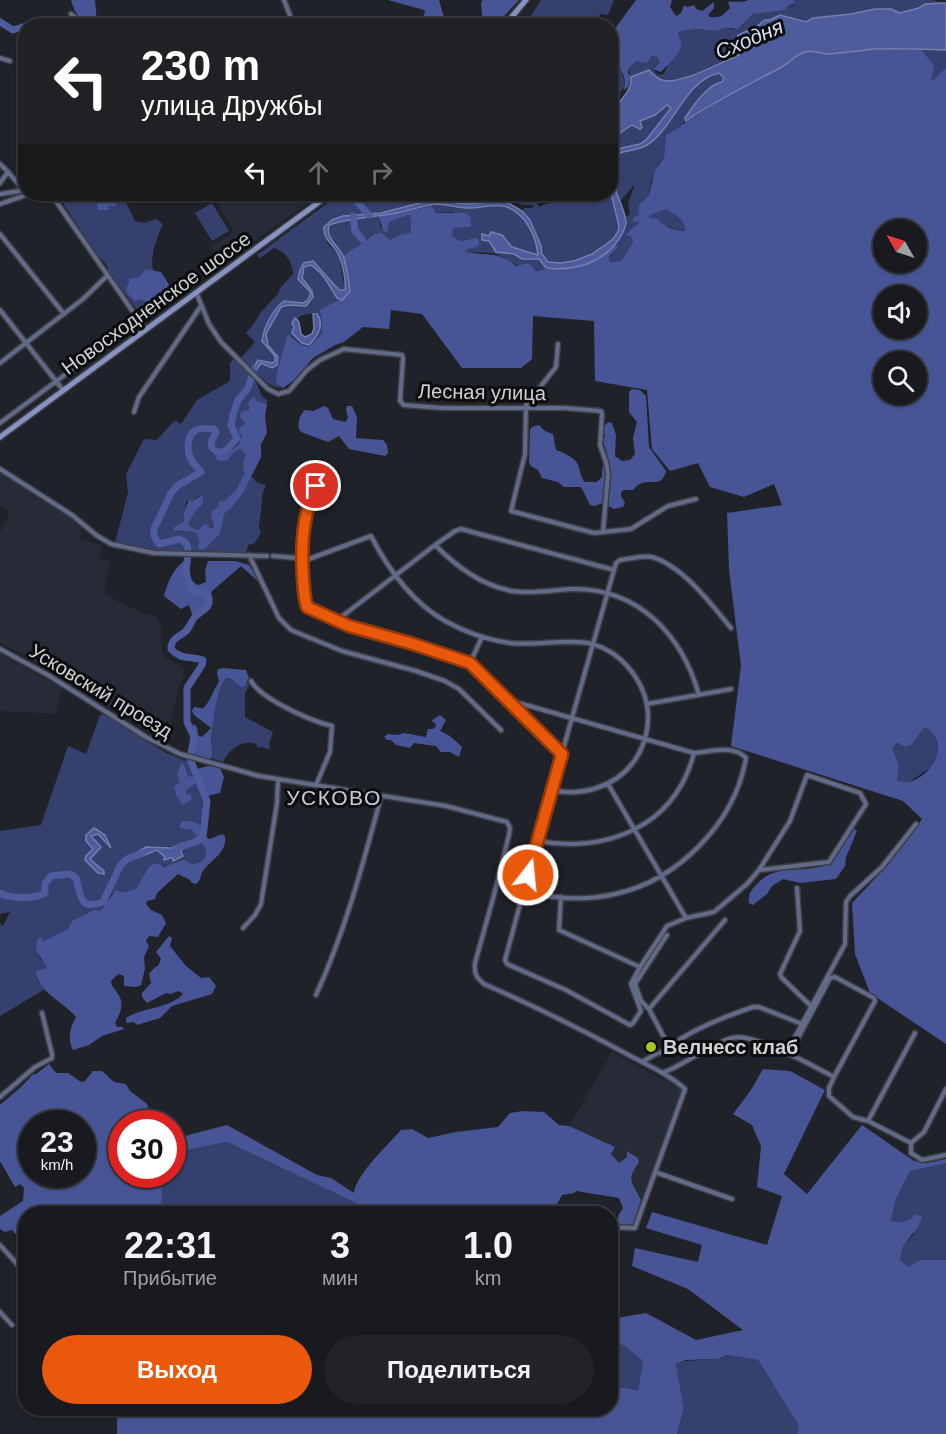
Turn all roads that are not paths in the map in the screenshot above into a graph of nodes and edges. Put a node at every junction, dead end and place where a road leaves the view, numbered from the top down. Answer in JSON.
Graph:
{"nodes":[{"id":1,"x":284,"y":0,"type":"edge"},
{"id":2,"x":526,"y":0,"type":"edge"},
{"id":3,"x":71,"y":14,"type":"dead end"},
{"id":4,"x":76,"y":18,"type":"edge"},
{"id":5,"x":291,"y":18,"type":"edge"},
{"id":6,"x":511,"y":18,"type":"edge"},
{"id":7,"x":0,"y":58,"type":"edge"},
{"id":8,"x":10,"y":61,"type":"dead end"},
{"id":9,"x":0,"y":164,"type":"edge"},
{"id":10,"x":8,"y":172,"type":"junction"},
{"id":11,"x":0,"y":183,"type":"edge"},
{"id":12,"x":18,"y":184,"type":"edge"},
{"id":13,"x":18,"y":191,"type":"edge"},
{"id":14,"x":0,"y":194,"type":"edge"},
{"id":15,"x":18,"y":198,"type":"edge"},
{"id":16,"x":56,"y":201,"type":"edge"},
{"id":17,"x":320,"y":201,"type":"edge"},
{"id":18,"x":0,"y":204,"type":"edge"},
{"id":19,"x":0,"y":234,"type":"edge"},
{"id":20,"x":107,"y":276,"type":"junction"},
{"id":21,"x":196,"y":292,"type":"junction"},
{"id":22,"x":201,"y":306,"type":"junction"},
{"id":23,"x":0,"y":310,"type":"edge"},
{"id":24,"x":64,"y":314,"type":"junction"},
{"id":25,"x":138,"y":320,"type":"junction"},
{"id":26,"x":145,"y":329,"type":"junction"},
{"id":27,"x":26,"y":343,"type":"junction"},
{"id":28,"x":558,"y":344,"type":"dead end"},
{"id":29,"x":0,"y":363,"type":"edge"},
{"id":30,"x":56,"y":381,"type":"junction"},
{"id":31,"x":63,"y":390,"type":"junction"},
{"id":32,"x":525,"y":408,"type":"junction"},
{"id":33,"x":134,"y":412,"type":"dead end"},
{"id":34,"x":0,"y":423,"type":"edge"},
{"id":35,"x":0,"y":437,"type":"edge"},
{"id":36,"x":326,"y":468,"type":"dead end"},
{"id":37,"x":0,"y":469,"type":"edge"},
{"id":38,"x":696,"y":499,"type":"dead end"},
{"id":39,"x":603,"y":532,"type":"junction"},
{"id":40,"x":435,"y":545,"type":"junction"},
{"id":41,"x":249,"y":555,"type":"junction"},
{"id":42,"x":267,"y":556,"type":"dead end"},
{"id":43,"x":273,"y":556,"type":"dead end"},
{"id":44,"x":302,"y":559,"type":"junction"},
{"id":45,"x":614,"y":570,"type":"junction"},
{"id":46,"x":395,"y":574,"type":"junction"},
{"id":47,"x":608,"y":594,"type":"junction"},
{"id":48,"x":336,"y":621,"type":"junction"},
{"id":49,"x":731,"y":628,"type":"dead end"},
{"id":50,"x":482,"y":637,"type":"junction"},
{"id":51,"x":592,"y":644,"type":"junction"},
{"id":52,"x":0,"y":649,"type":"edge"},
{"id":53,"x":470,"y":663,"type":"junction"},
{"id":54,"x":251,"y":681,"type":"dead end"},
{"id":55,"x":731,"y":689,"type":"dead end"},
{"id":56,"x":699,"y":695,"type":"junction"},
{"id":57,"x":505,"y":699,"type":"junction"},
{"id":58,"x":647,"y":704,"type":"junction"},
{"id":59,"x":572,"y":718,"type":"junction"},
{"id":60,"x":501,"y":730,"type":"dead end"},
{"id":61,"x":645,"y":739,"type":"junction"},
{"id":62,"x":694,"y":753,"type":"junction"},
{"id":63,"x":562,"y":754,"type":"junction"},
{"id":64,"x":278,"y":780,"type":"junction"},
{"id":65,"x":608,"y":784,"type":"junction"},
{"id":66,"x":315,"y":785,"type":"junction"},
{"id":67,"x":551,"y":790,"type":"junction"},
{"id":68,"x":381,"y":797,"type":"junction"},
{"id":69,"x":916,"y":824,"type":"dead end"},
{"id":70,"x":634,"y":830,"type":"junction"},
{"id":71,"x":537,"y":841,"type":"junction"},
{"id":72,"x":759,"y":870,"type":"junction"},
{"id":73,"x":662,"y":874,"type":"junction"},
{"id":74,"x":797,"y":888,"type":"dead end"},
{"id":75,"x":523,"y":891,"type":"junction"},
{"id":76,"x":561,"y":897,"type":"junction"},
{"id":77,"x":686,"y":918,"type":"junction"},
{"id":78,"x":725,"y":920,"type":"dead end"},
{"id":79,"x":243,"y":928,"type":"dead end"},
{"id":80,"x":667,"y":934,"type":"dead end"},
{"id":81,"x":640,"y":967,"type":"junction"},
{"id":82,"x":316,"y":995,"type":"dead end"},
{"id":83,"x":812,"y":1006,"type":"junction"},
{"id":84,"x":649,"y":1009,"type":"junction"},
{"id":85,"x":42,"y":1013,"type":"dead end"},
{"id":86,"x":802,"y":1024,"type":"junction"},
{"id":87,"x":915,"y":1033,"type":"dead end"},
{"id":88,"x":668,"y":1046,"type":"junction"},
{"id":89,"x":788,"y":1053,"type":"junction"},
{"id":90,"x":642,"y":1062,"type":"junction"},
{"id":91,"x":661,"y":1073,"type":"junction"},
{"id":92,"x":834,"y":1077,"type":"junction"},
{"id":93,"x":946,"y":1089,"type":"edge"},
{"id":94,"x":0,"y":1097,"type":"edge"},
{"id":95,"x":868,"y":1122,"type":"junction"},
{"id":96,"x":911,"y":1143,"type":"junction"},
{"id":97,"x":946,"y":1155,"type":"edge"},
{"id":98,"x":655,"y":1172,"type":"junction"},
{"id":99,"x":732,"y":1199,"type":"dead end"},
{"id":100,"x":618,"y":1227,"type":"edge"},
{"id":101,"x":0,"y":1245,"type":"edge"},
{"id":102,"x":18,"y":1265,"type":"edge"},
{"id":103,"x":0,"y":1312,"type":"edge"},
{"id":104,"x":12,"y":1325,"type":"dead end"}],
"edges":[{"from":1,"to":5,"type":"street"},
{"from":2,"to":6,"type":"main road"},
{"from":3,"to":4,"type":"street"},
{"from":7,"to":8,"type":"street"},
{"from":9,"to":10,"type":"street"},
{"from":10,"to":11,"type":"street"},
{"from":10,"to":12,"type":"street"},
{"from":13,"to":14,"type":"street"},
{"from":15,"to":18,"type":"street"},
{"from":16,"to":20,"type":"street"},
{"from":17,"to":21,"type":"main road","name":"Новосходненское шоссе"},
{"from":19,"to":24,"type":"street"},
{"from":20,"to":24,"type":"street"},
{"from":20,"to":25,"type":"street"},
{"from":21,"to":22,"type":"street"},
{"from":21,"to":26,"type":"main road","name":"Новосходненское шоссе"},
{"from":22,"to":32,"type":"street","name":"Лесная улица"},
{"from":22,"to":33,"type":"street"},
{"from":23,"to":27,"type":"street"},
{"from":24,"to":27,"type":"street"},
{"from":25,"to":26,"type":"street"},
{"from":25,"to":30,"type":"street"},
{"from":26,"to":31,"type":"main road","name":"Новосходненское шоссе"},
{"from":27,"to":29,"type":"street"},
{"from":27,"to":30,"type":"street"},
{"from":28,"to":32,"type":"street"},
{"from":30,"to":31,"type":"street"},
{"from":30,"to":34,"type":"street"},
{"from":31,"to":35,"type":"main road","name":"Новосходненское шоссе"},
{"from":32,"to":39,"type":"street","name":"Лесная улица"},
{"from":32,"to":39,"type":"street"},
{"from":36,"to":44,"type":"street"},
{"from":37,"to":41,"type":"street"},
{"from":38,"to":39,"type":"street"},
{"from":40,"to":45,"type":"street"},
{"from":40,"to":46,"type":"street"},
{"from":40,"to":47,"type":"street"},
{"from":41,"to":42,"type":"street"},
{"from":41,"to":60,"type":"street"},
{"from":43,"to":44,"type":"street"},
{"from":44,"to":46,"type":"street"},
{"from":44,"to":48,"type":"street"},
{"from":45,"to":47,"type":"street"},
{"from":45,"to":49,"type":"street"},
{"from":46,"to":48,"type":"street"},
{"from":46,"to":50,"type":"street"},
{"from":47,"to":51,"type":"street"},
{"from":47,"to":56,"type":"street"},
{"from":48,"to":53,"type":"street"},
{"from":50,"to":51,"type":"street"},
{"from":50,"to":53,"type":"street"},
{"from":51,"to":58,"type":"street"},
{"from":51,"to":59,"type":"street"},
{"from":52,"to":64,"type":"street","name":"Усковский проезд"},
{"from":53,"to":57,"type":"street"},
{"from":54,"to":66,"type":"street"},
{"from":55,"to":56,"type":"street"},
{"from":56,"to":58,"type":"street"},
{"from":57,"to":59,"type":"street"},
{"from":57,"to":63,"type":"street"},
{"from":58,"to":61,"type":"street"},
{"from":59,"to":61,"type":"street"},
{"from":59,"to":63,"type":"street"},
{"from":61,"to":62,"type":"street"},
{"from":61,"to":65,"type":"street"},
{"from":62,"to":70,"type":"street"},
{"from":62,"to":73,"type":"street"},
{"from":63,"to":67,"type":"street"},
{"from":64,"to":66,"type":"street","name":"Усковский проезд"},
{"from":64,"to":79,"type":"street"},
{"from":65,"to":67,"type":"street"},
{"from":65,"to":70,"type":"street"},
{"from":66,"to":68,"type":"street","name":"Усковский проезд"},
{"from":67,"to":71,"type":"street"},
{"from":68,"to":82,"type":"street"},
{"from":68,"to":90,"type":"street","name":"Усковский проезд"},
{"from":69,"to":83,"type":"street"},
{"from":70,"to":71,"type":"street"},
{"from":70,"to":73,"type":"street"},
{"from":71,"to":75,"type":"street"},
{"from":72,"to":72,"type":"street"},
{"from":72,"to":77,"type":"street"},
{"from":73,"to":76,"type":"street"},
{"from":73,"to":77,"type":"street"},
{"from":74,"to":83,"type":"street"},
{"from":75,"to":76,"type":"street"},
{"from":75,"to":81,"type":"street"},
{"from":76,"to":81,"type":"street"},
{"from":77,"to":81,"type":"street"},
{"from":78,"to":84,"type":"street"},
{"from":80,"to":84,"type":"street"},
{"from":83,"to":86,"type":"street"},
{"from":84,"to":88,"type":"street"},
{"from":85,"to":94,"type":"street"},
{"from":86,"to":88,"type":"street"},
{"from":86,"to":89,"type":"street"},
{"from":87,"to":95,"type":"street"},
{"from":88,"to":90,"type":"street"},
{"from":89,"to":91,"type":"street"},
{"from":89,"to":92,"type":"street"},
{"from":89,"to":92,"type":"street"},
{"from":90,"to":91,"type":"street"},
{"from":91,"to":98,"type":"street"},
{"from":92,"to":95,"type":"street"},
{"from":93,"to":96,"type":"street"},
{"from":95,"to":96,"type":"street"},
{"from":96,"to":97,"type":"street"},
{"from":98,"to":99,"type":"street"},
{"from":98,"to":100,"type":"street"},
{"from":101,"to":102,"type":"street"},
{"from":103,"to":104,"type":"street"}]}
